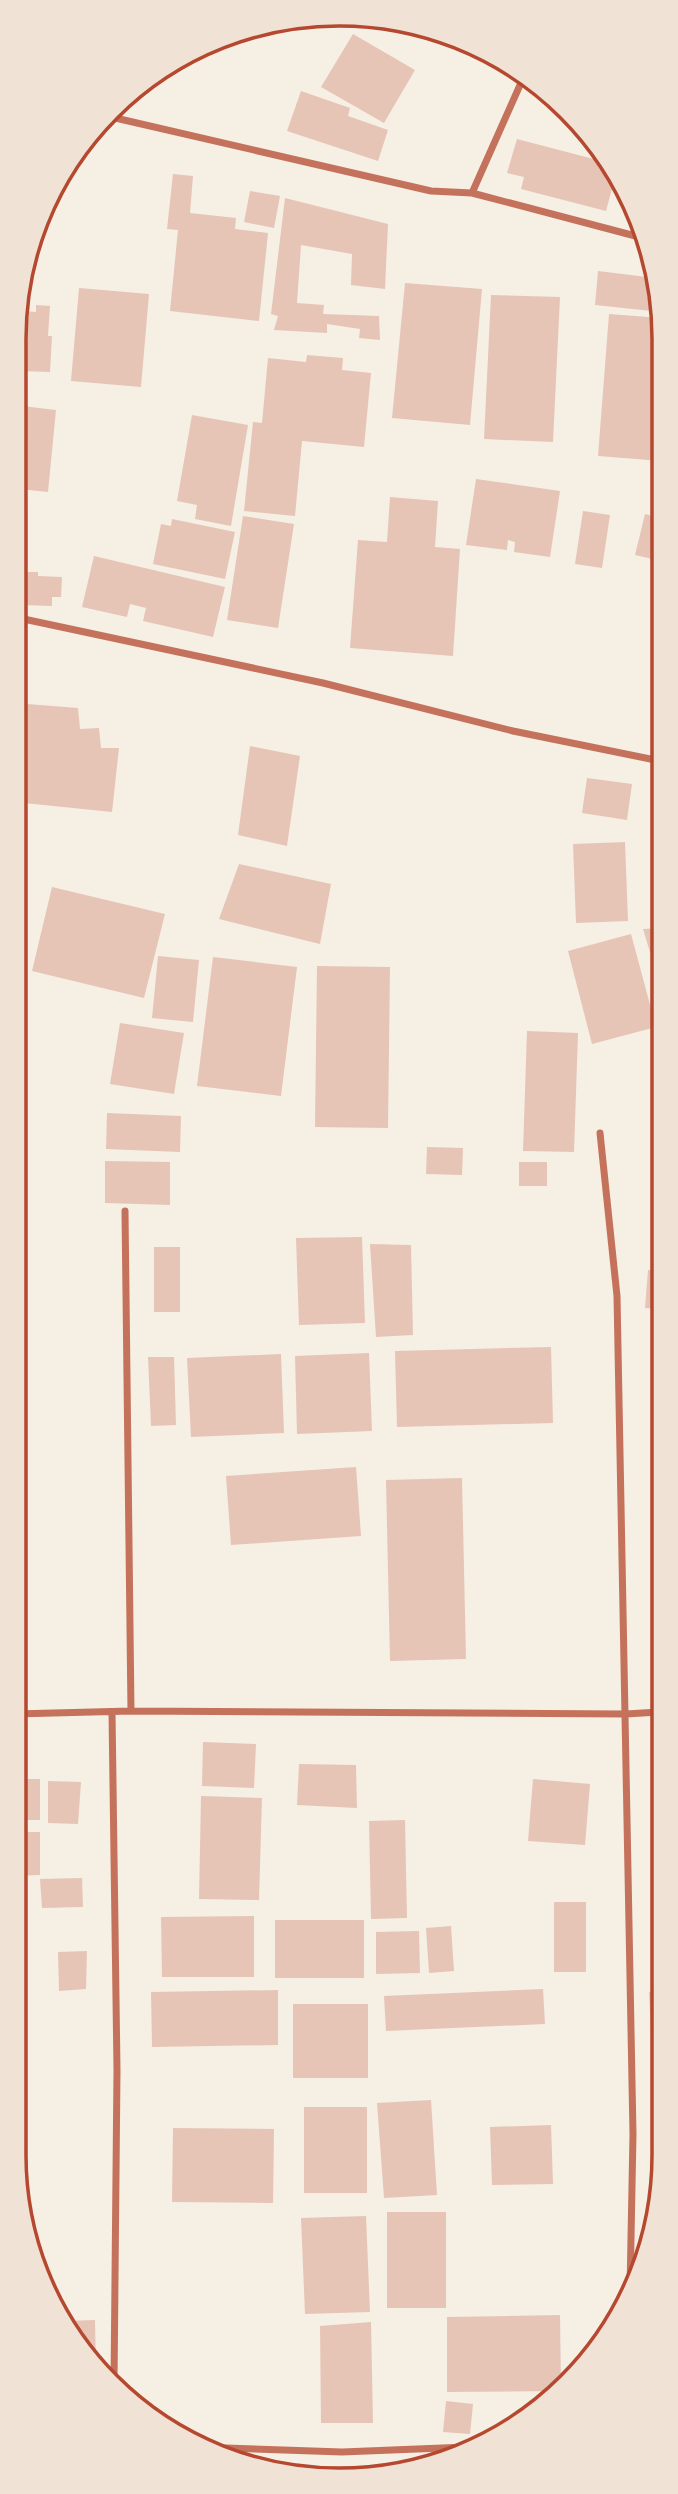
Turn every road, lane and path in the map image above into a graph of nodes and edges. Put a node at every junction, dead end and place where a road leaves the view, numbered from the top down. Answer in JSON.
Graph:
{"nodes":[{"id":1,"x":520,"y":84,"type":"edge"},
{"id":2,"x":118,"y":119,"type":"edge"},
{"id":3,"x":472,"y":193,"type":"junction"},
{"id":4,"x":634,"y":236,"type":"edge"},
{"id":5,"x":26,"y":619,"type":"edge"},
{"id":6,"x":652,"y":759,"type":"edge"},
{"id":7,"x":600,"y":1133,"type":"dead end"},
{"id":8,"x":125,"y":1210,"type":"dead end"},
{"id":9,"x":131,"y":1711,"type":"junction"},
{"id":10,"x":112,"y":1712,"type":"junction"},
{"id":11,"x":652,"y":1712,"type":"edge"},
{"id":12,"x":26,"y":1714,"type":"edge"},
{"id":13,"x":626,"y":1714,"type":"junction"},
{"id":14,"x":630,"y":2268,"type":"edge"},
{"id":15,"x":114,"y":2372,"type":"edge"},
{"id":16,"x":230,"y":2448,"type":"edge"},
{"id":17,"x":449,"y":2448,"type":"edge"}],
"edges":[{"from":1,"to":3,"type":"street"},
{"from":2,"to":3,"type":"street"},
{"from":3,"to":4,"type":"street"},
{"from":5,"to":6,"type":"street"},
{"from":7,"to":13,"type":"street"},
{"from":8,"to":9,"type":"street"},
{"from":9,"to":10,"type":"street"},
{"from":9,"to":13,"type":"street"},
{"from":10,"to":12,"type":"street"},
{"from":10,"to":15,"type":"street"},
{"from":11,"to":13,"type":"street"},
{"from":13,"to":14,"type":"street"},
{"from":16,"to":17,"type":"street"}]}
